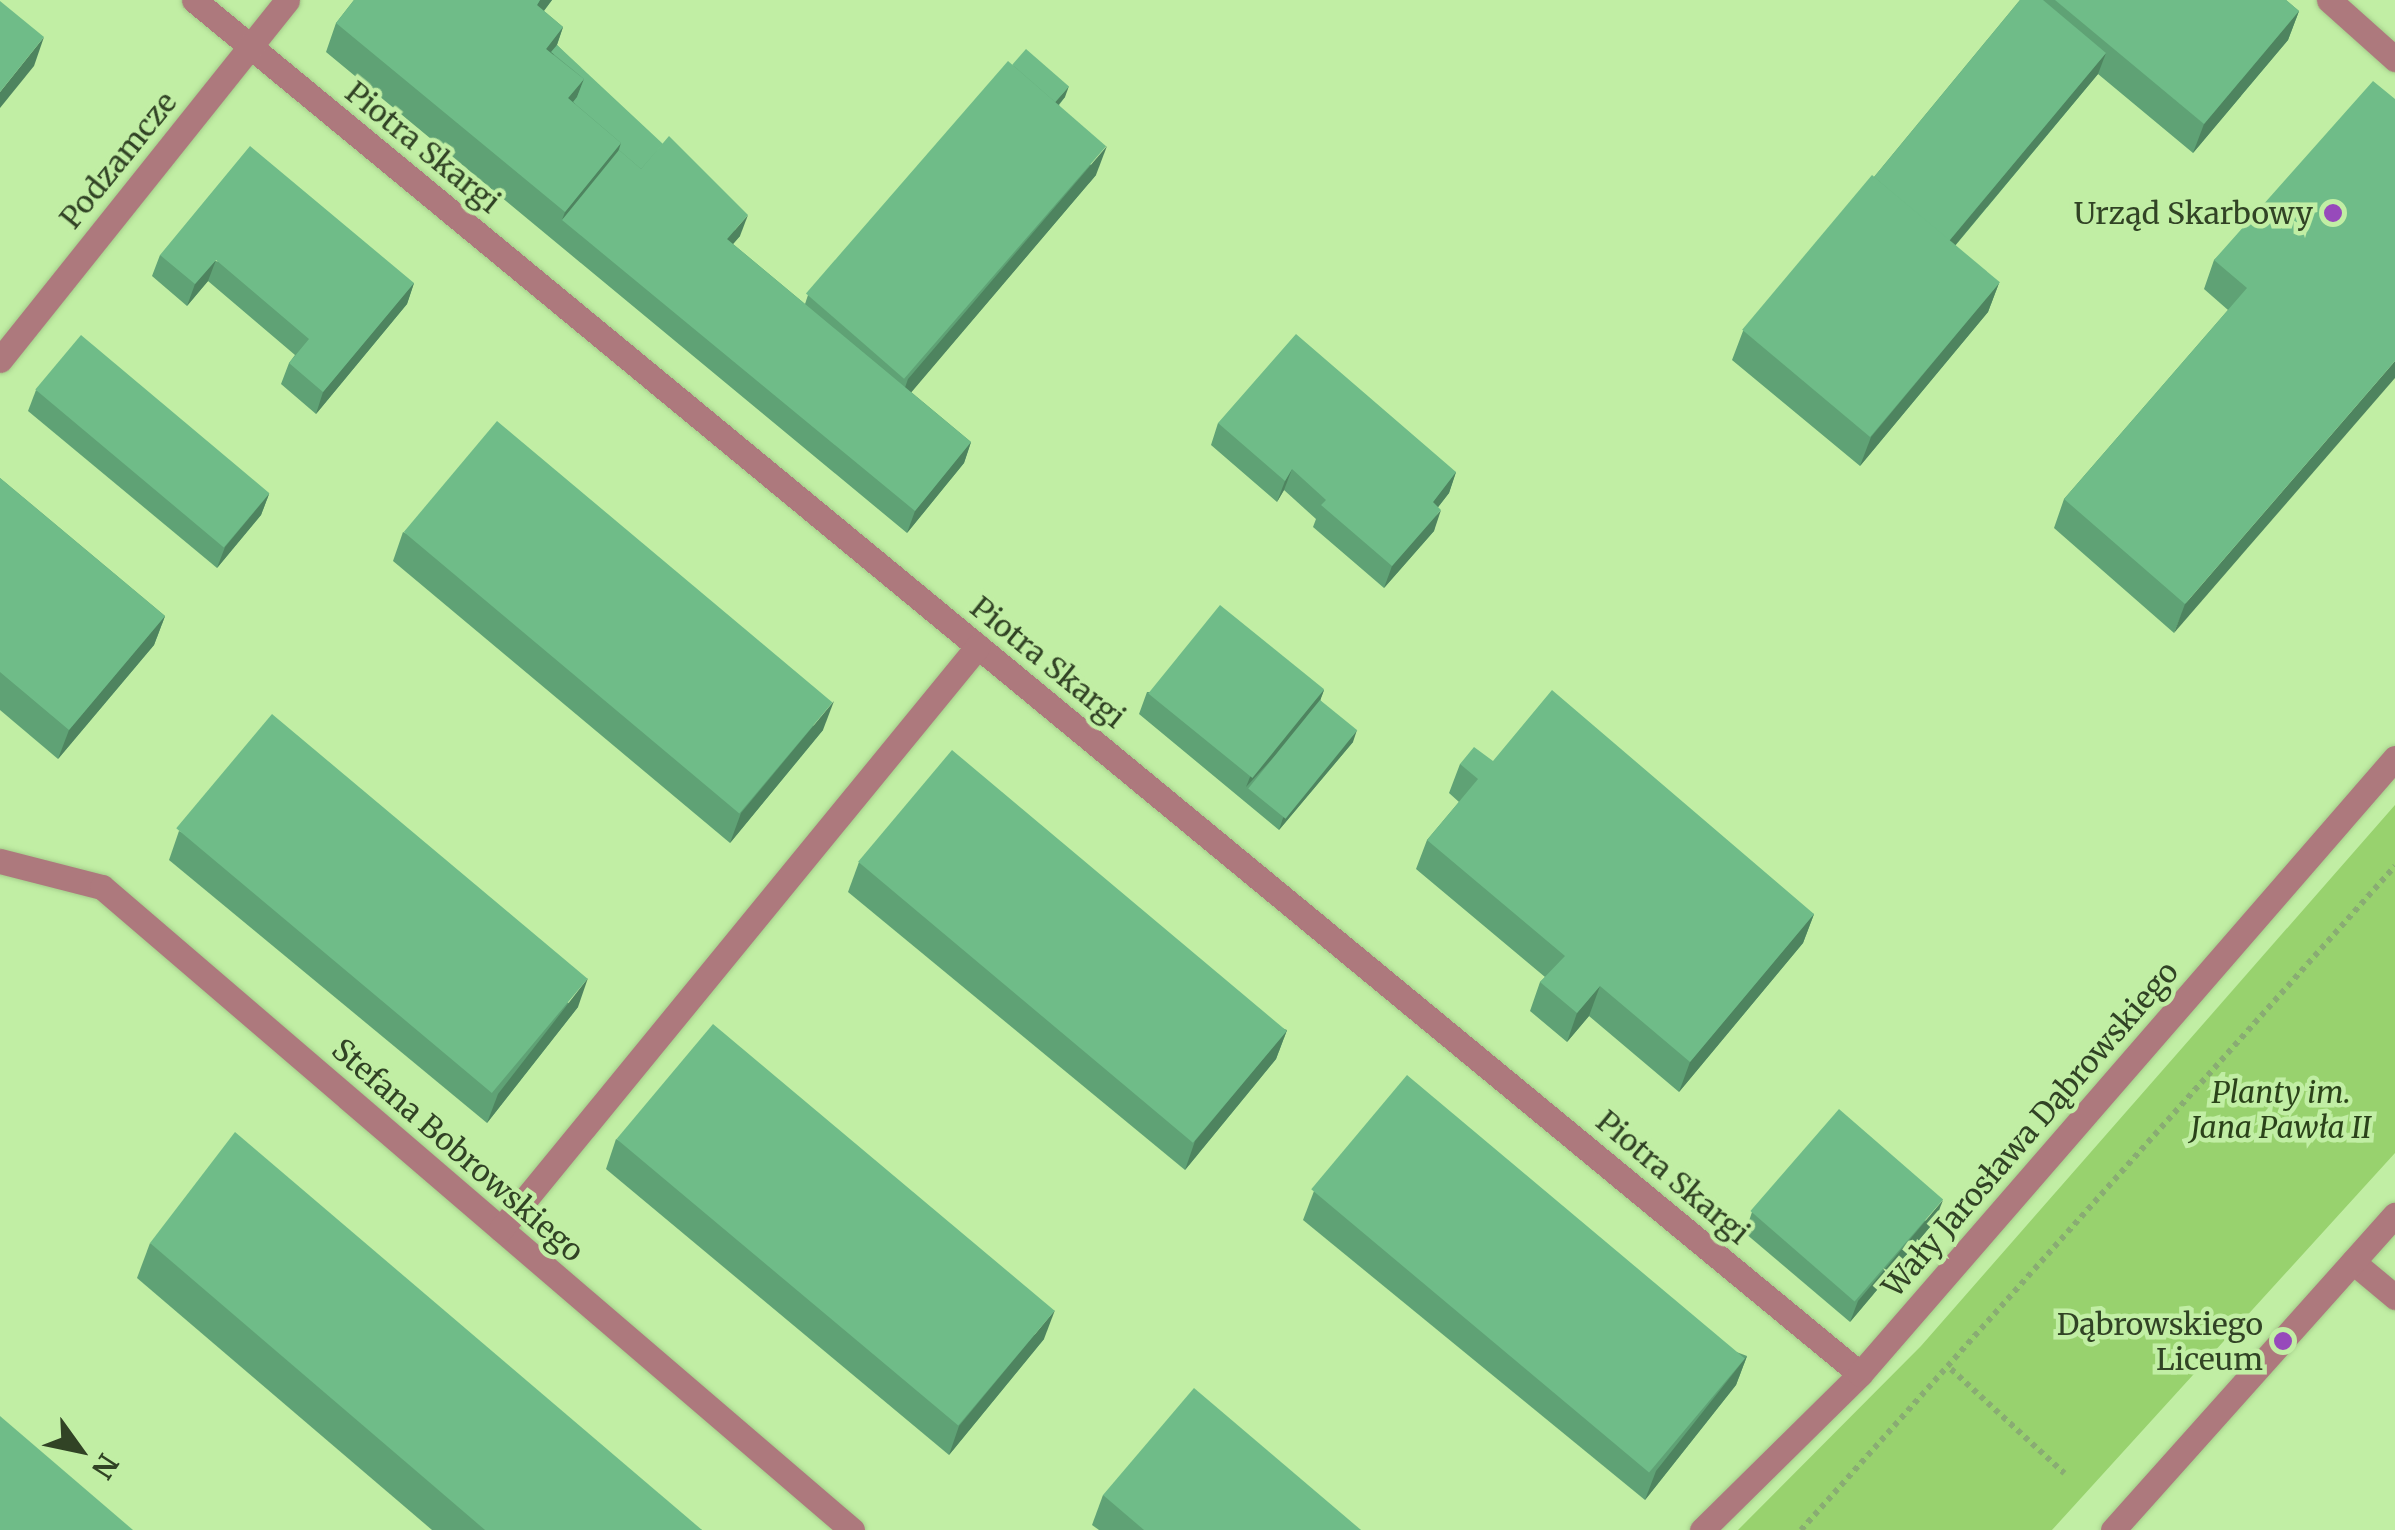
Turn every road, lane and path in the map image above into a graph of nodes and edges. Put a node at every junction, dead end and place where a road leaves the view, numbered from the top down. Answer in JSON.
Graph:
{"nodes":[{"id":1,"x":194,"y":0,"type":"edge"},
{"id":2,"x":287,"y":0,"type":"edge"},
{"id":3,"x":2329,"y":0,"type":"edge"},
{"id":4,"x":250,"y":47,"type":"junction"},
{"id":5,"x":2395,"y":58,"type":"edge"},
{"id":6,"x":0,"y":360,"type":"edge"},
{"id":7,"x":978,"y":646,"type":"junction"},
{"id":8,"x":2395,"y":758,"type":"edge"},
{"id":9,"x":0,"y":860,"type":"edge"},
{"id":10,"x":2395,"y":866,"type":"edge"},
{"id":11,"x":2395,"y":1215,"type":"edge"},
{"id":12,"x":500,"y":1229,"type":"junction"},
{"id":13,"x":2353,"y":1262,"type":"junction"},
{"id":14,"x":2395,"y":1297,"type":"edge"},
{"id":15,"x":1950,"y":1369,"type":"junction"},
{"id":16,"x":1860,"y":1374,"type":"junction"},
{"id":17,"x":2064,"y":1473,"type":"dead end"},
{"id":18,"x":852,"y":1530,"type":"edge"},
{"id":19,"x":1702,"y":1530,"type":"edge"},
{"id":20,"x":1802,"y":1530,"type":"edge"},
{"id":21,"x":2113,"y":1530,"type":"edge"}],
"edges":[{"from":1,"to":4,"type":"street","name":"Piotra Skargi"},
{"from":2,"to":4,"type":"street","name":"Podzamcze"},
{"from":3,"to":5,"type":"street"},
{"from":4,"to":6,"type":"street","name":"Podzamcze"},
{"from":4,"to":7,"type":"street","name":"Piotra Skargi"},
{"from":7,"to":12,"type":"street"},
{"from":7,"to":16,"type":"street","name":"Piotra Skargi"},
{"from":8,"to":16,"type":"street","name":"Wały Jarosława Dąbrowskiego"},
{"from":9,"to":12,"type":"street","name":"Stefana Bobrowskiego"},
{"from":10,"to":15,"type":"path"},
{"from":11,"to":13,"type":"street"},
{"from":12,"to":18,"type":"street","name":"Stefana Bobrowskiego"},
{"from":13,"to":14,"type":"street"},
{"from":13,"to":21,"type":"street"},
{"from":15,"to":17,"type":"path"},
{"from":15,"to":20,"type":"path"},
{"from":16,"to":19,"type":"street","name":"Wały Jarosława Dąbrowskiego"}]}
